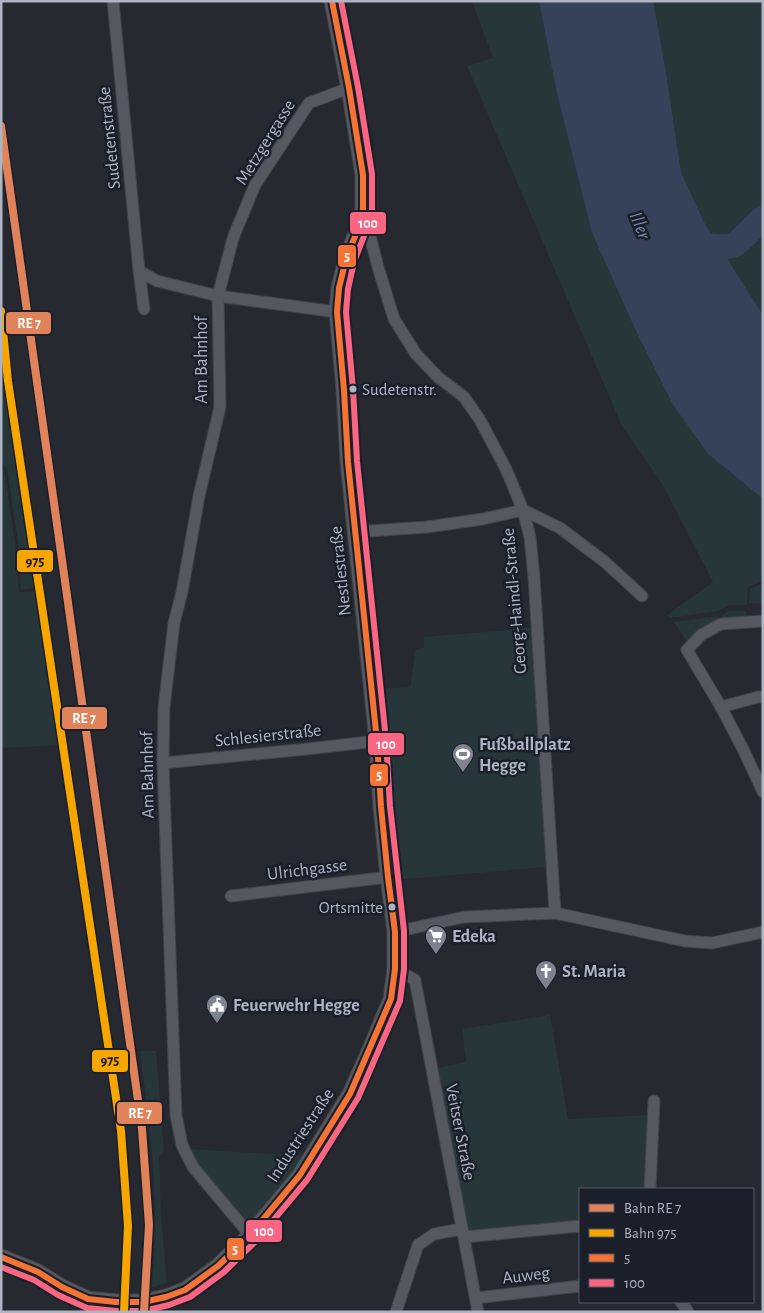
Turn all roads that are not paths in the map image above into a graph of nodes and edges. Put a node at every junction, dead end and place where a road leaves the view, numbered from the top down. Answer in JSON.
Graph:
{"nodes":[{"id":1,"x":113,"y":1,"type":"edge"},
{"id":2,"x":332,"y":1,"type":"edge"},
{"id":3,"x":349,"y":88,"type":"junction"},
{"id":4,"x":363,"y":209,"type":"junction"},
{"id":5,"x":140,"y":271,"type":"junction"},
{"id":6,"x":218,"y":296,"type":"junction"},
{"id":7,"x":144,"y":309,"type":"dead end"},
{"id":8,"x":337,"y":312,"type":"junction"},
{"id":9,"x":523,"y":510,"type":"junction"},
{"id":10,"x":355,"y":532,"type":"junction"},
{"id":11,"x":642,"y":596,"type":"dead end"},
{"id":12,"x":763,"y":621,"type":"edge"},
{"id":13,"x":763,"y":697,"type":"edge"},
{"id":14,"x":721,"y":707,"type":"junction"},
{"id":15,"x":377,"y":741,"type":"junction"},
{"id":16,"x":163,"y":763,"type":"junction"},
{"id":17,"x":763,"y":792,"type":"edge"},
{"id":18,"x":388,"y":877,"type":"junction"},
{"id":19,"x":231,"y":896,"type":"dead end"},
{"id":20,"x":555,"y":914,"type":"junction"},
{"id":21,"x":395,"y":932,"type":"junction"},
{"id":22,"x":763,"y":932,"type":"edge"},
{"id":23,"x":395,"y":969,"type":"junction"},
{"id":24,"x":654,"y":1101,"type":"dead end"},
{"id":25,"x":650,"y":1188,"type":"edge"},
{"id":26,"x":579,"y":1226,"type":"edge"},
{"id":27,"x":463,"y":1233,"type":"junction"},
{"id":28,"x":250,"y":1235,"type":"junction"},
{"id":29,"x":1,"y":1257,"type":"edge"},
{"id":30,"x":579,"y":1286,"type":"edge"},
{"id":31,"x":476,"y":1298,"type":"junction"},
{"id":32,"x":396,"y":1312,"type":"edge"},
{"id":33,"x":478,"y":1312,"type":"edge"}],
"edges":[{"from":1,"to":5,"type":"street","name":"Sudetenstraße"},
{"from":2,"to":3,"type":"street","name":"Georg-Haindl-Straße"},
{"from":3,"to":4,"type":"street","name":"Georg-Haindl-Straße"},
{"from":3,"to":6,"type":"street","name":"Metzgergasse"},
{"from":4,"to":8,"type":"street","name":"Nestlestraße"},
{"from":4,"to":9,"type":"street","name":"Georg-Haindl-Straße"},
{"from":5,"to":6,"type":"street"},
{"from":5,"to":7,"type":"street","name":"Sudetenstraße"},
{"from":6,"to":8,"type":"street"},
{"from":6,"to":16,"type":"street","name":"Am Bahnhof"},
{"from":8,"to":10,"type":"street","name":"Nestlestraße"},
{"from":9,"to":10,"type":"street"},
{"from":9,"to":11,"type":"street"},
{"from":9,"to":20,"type":"street","name":"Georg-Haindl-Straße"},
{"from":10,"to":15,"type":"street","name":"Nestlestraße"},
{"from":12,"to":14,"type":"street"},
{"from":13,"to":14,"type":"street"},
{"from":14,"to":17,"type":"street"},
{"from":15,"to":16,"type":"street","name":"Schlesierstraße"},
{"from":15,"to":18,"type":"street","name":"Nestlestraße"},
{"from":16,"to":28,"type":"street","name":"Am Bahnhof"},
{"from":18,"to":19,"type":"street","name":"Ulrichgasse"},
{"from":18,"to":21,"type":"street","name":"Nestlestraße"},
{"from":20,"to":21,"type":"street"},
{"from":20,"to":22,"type":"street"},
{"from":21,"to":23,"type":"street","name":"Industriestraße"},
{"from":23,"to":27,"type":"street","name":"Veitser Straße"},
{"from":23,"to":28,"type":"street","name":"Industriestraße"},
{"from":24,"to":25,"type":"street"},
{"from":26,"to":27,"type":"street"},
{"from":27,"to":31,"type":"street","name":"Veitser Straße"},
{"from":27,"to":32,"type":"street"},
{"from":28,"to":29,"type":"street","name":"Industriestraße"},
{"from":30,"to":31,"type":"street","name":"Auweg"},
{"from":31,"to":33,"type":"street","name":"Veitser Straße"}]}
